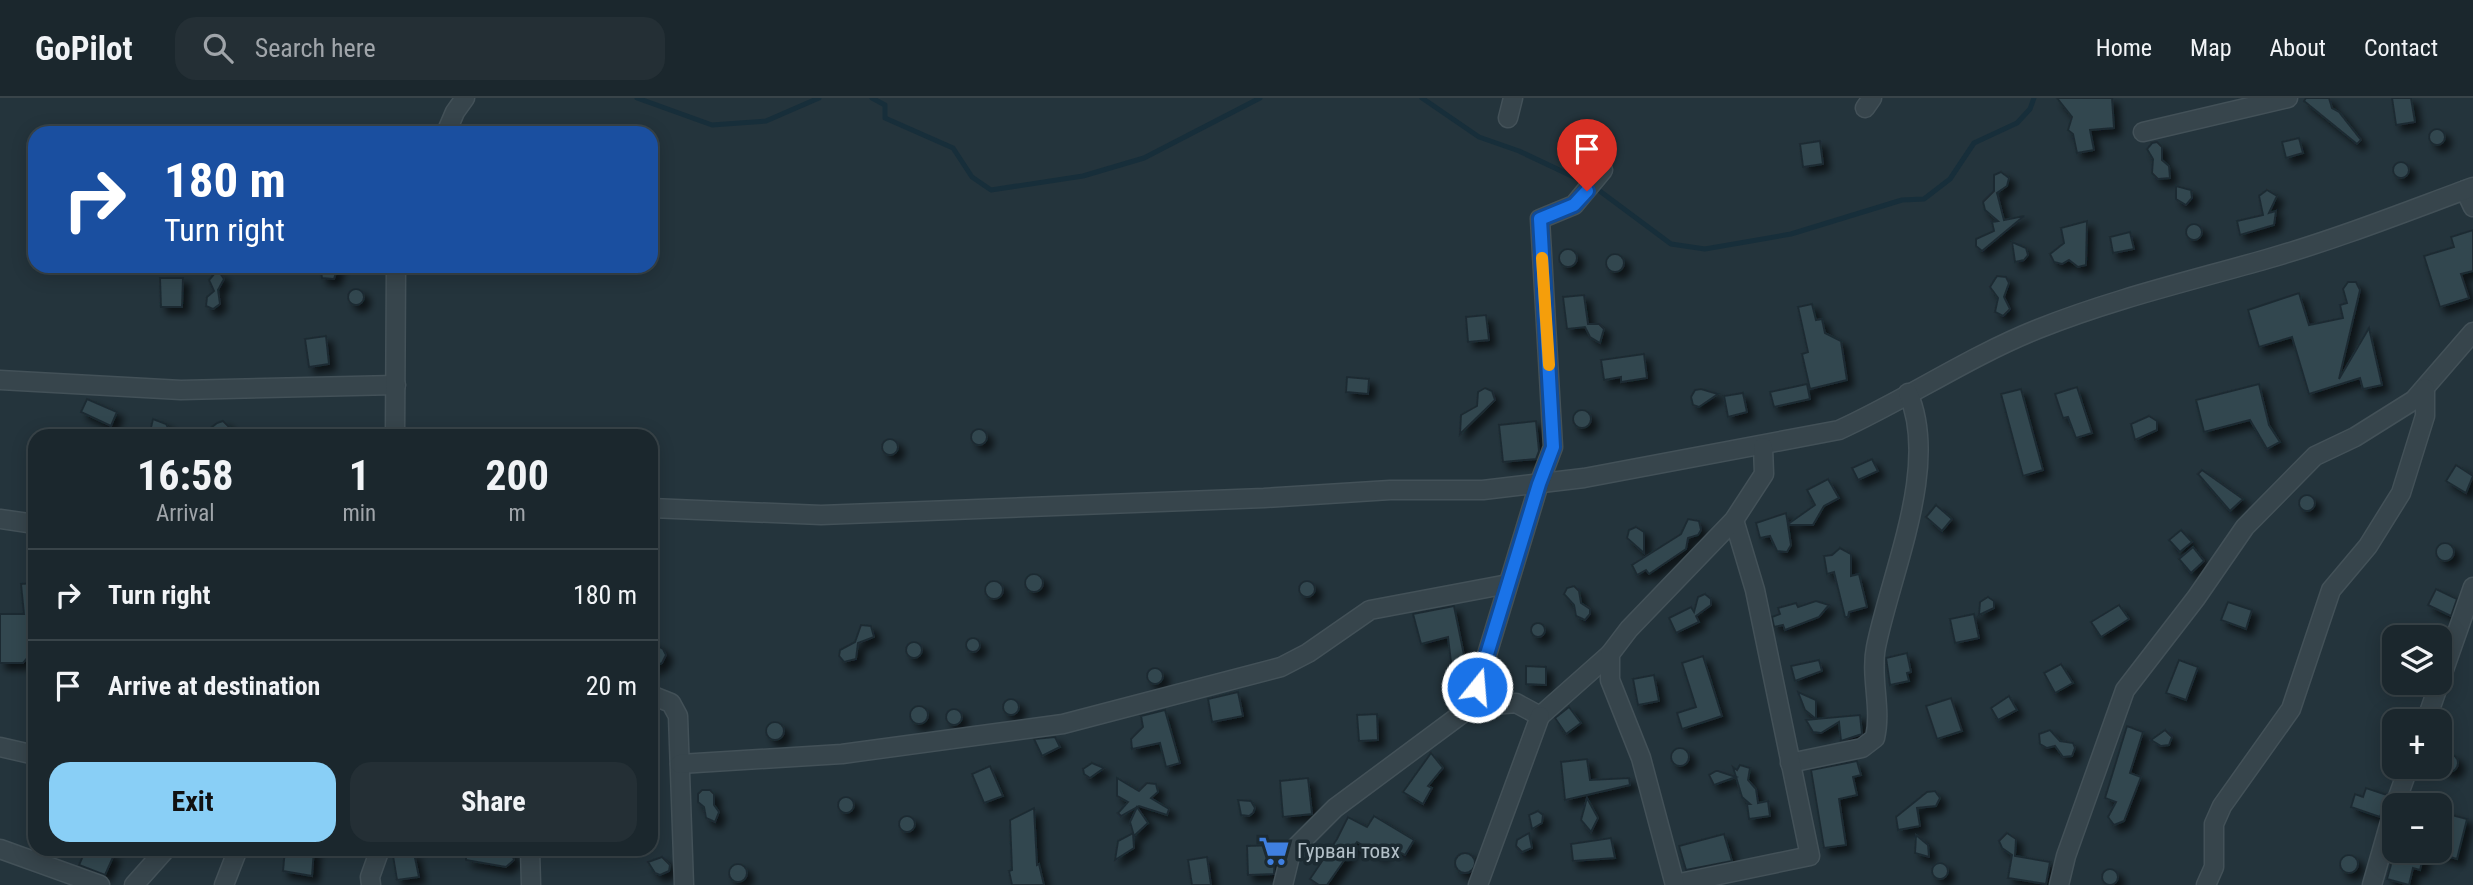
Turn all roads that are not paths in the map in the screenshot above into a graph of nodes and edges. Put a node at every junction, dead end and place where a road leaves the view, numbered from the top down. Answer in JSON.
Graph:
{"nodes":[{"id":1,"x":465,"y":98,"type":"edge"},
{"id":2,"x":1513,"y":98,"type":"edge"},
{"id":3,"x":2288,"y":98,"type":"edge"},
{"id":4,"x":1508,"y":118,"type":"dead end"},
{"id":5,"x":449,"y":126,"type":"edge"},
{"id":6,"x":2143,"y":132,"type":"dead end"},
{"id":7,"x":1600,"y":173,"type":"dead end"},
{"id":8,"x":2470,"y":195,"type":"edge"},
{"id":9,"x":396,"y":273,"type":"edge"},
{"id":10,"x":2473,"y":332,"type":"edge"},
{"id":11,"x":0,"y":380,"type":"edge"},
{"id":12,"x":396,"y":385,"type":"junction"},
{"id":13,"x":2425,"y":388,"type":"junction"},
{"id":14,"x":1908,"y":393,"type":"junction"},
{"id":15,"x":395,"y":429,"type":"edge"},
{"id":16,"x":1763,"y":447,"type":"junction"},
{"id":17,"x":1539,"y":484,"type":"junction"},
{"id":18,"x":658,"y":508,"type":"edge"},
{"id":19,"x":0,"y":519,"type":"edge"},
{"id":20,"x":1734,"y":520,"type":"junction"},
{"id":21,"x":28,"y":523,"type":"edge"},
{"id":22,"x":1508,"y":584,"type":"junction"},
{"id":23,"x":2473,"y":587,"type":"edge"},
{"id":24,"x":1609,"y":654,"type":"junction"},
{"id":25,"x":658,"y":698,"type":"edge"},
{"id":26,"x":1471,"y":707,"type":"junction"},
{"id":27,"x":2430,"y":709,"type":"edge"},
{"id":28,"x":1540,"y":716,"type":"junction"},
{"id":29,"x":0,"y":747,"type":"edge"},
{"id":30,"x":28,"y":753,"type":"edge"},
{"id":31,"x":1790,"y":763,"type":"junction"},
{"id":32,"x":680,"y":764,"type":"junction"},
{"id":33,"x":0,"y":849,"type":"edge"},
{"id":34,"x":2382,"y":851,"type":"edge"},
{"id":35,"x":160,"y":856,"type":"edge"},
{"id":36,"x":235,"y":856,"type":"edge"},
{"id":37,"x":378,"y":856,"type":"edge"},
{"id":38,"x":530,"y":856,"type":"edge"},
{"id":39,"x":100,"y":885,"type":"edge"},
{"id":40,"x":134,"y":885,"type":"edge"},
{"id":41,"x":224,"y":885,"type":"edge"},
{"id":42,"x":371,"y":885,"type":"edge"},
{"id":43,"x":531,"y":885,"type":"edge"},
{"id":44,"x":684,"y":885,"type":"edge"},
{"id":45,"x":1283,"y":885,"type":"edge"},
{"id":46,"x":1478,"y":885,"type":"edge"},
{"id":47,"x":1675,"y":885,"type":"edge"},
{"id":48,"x":2059,"y":885,"type":"edge"},
{"id":49,"x":2206,"y":885,"type":"edge"},
{"id":50,"x":2372,"y":885,"type":"edge"}],
"edges":[{"from":1,"to":5,"type":"street"},
{"from":2,"to":4,"type":"street"},
{"from":3,"to":6,"type":"street"},
{"from":7,"to":17,"type":"street"},
{"from":8,"to":14,"type":"street"},
{"from":9,"to":12,"type":"street"},
{"from":10,"to":13,"type":"street"},
{"from":11,"to":12,"type":"street"},
{"from":12,"to":15,"type":"street"},
{"from":13,"to":48,"type":"street"},
{"from":13,"to":49,"type":"street"},
{"from":14,"to":16,"type":"street"},
{"from":14,"to":31,"type":"street"},
{"from":16,"to":17,"type":"street"},
{"from":16,"to":20,"type":"street"},
{"from":17,"to":18,"type":"street"},
{"from":17,"to":22,"type":"street"},
{"from":19,"to":21,"type":"street"},
{"from":20,"to":24,"type":"street"},
{"from":20,"to":31,"type":"street"},
{"from":22,"to":26,"type":"street"},
{"from":22,"to":32,"type":"street"},
{"from":23,"to":27,"type":"street"},
{"from":24,"to":28,"type":"street"},
{"from":24,"to":47,"type":"street"},
{"from":25,"to":32,"type":"street"},
{"from":26,"to":28,"type":"street"},
{"from":26,"to":45,"type":"street"},
{"from":28,"to":46,"type":"street"},
{"from":29,"to":30,"type":"street"},
{"from":31,"to":47,"type":"street"},
{"from":32,"to":44,"type":"street"},
{"from":33,"to":39,"type":"street"},
{"from":34,"to":50,"type":"street"},
{"from":35,"to":40,"type":"street"},
{"from":36,"to":41,"type":"street"},
{"from":37,"to":42,"type":"street"},
{"from":38,"to":43,"type":"street"}]}
